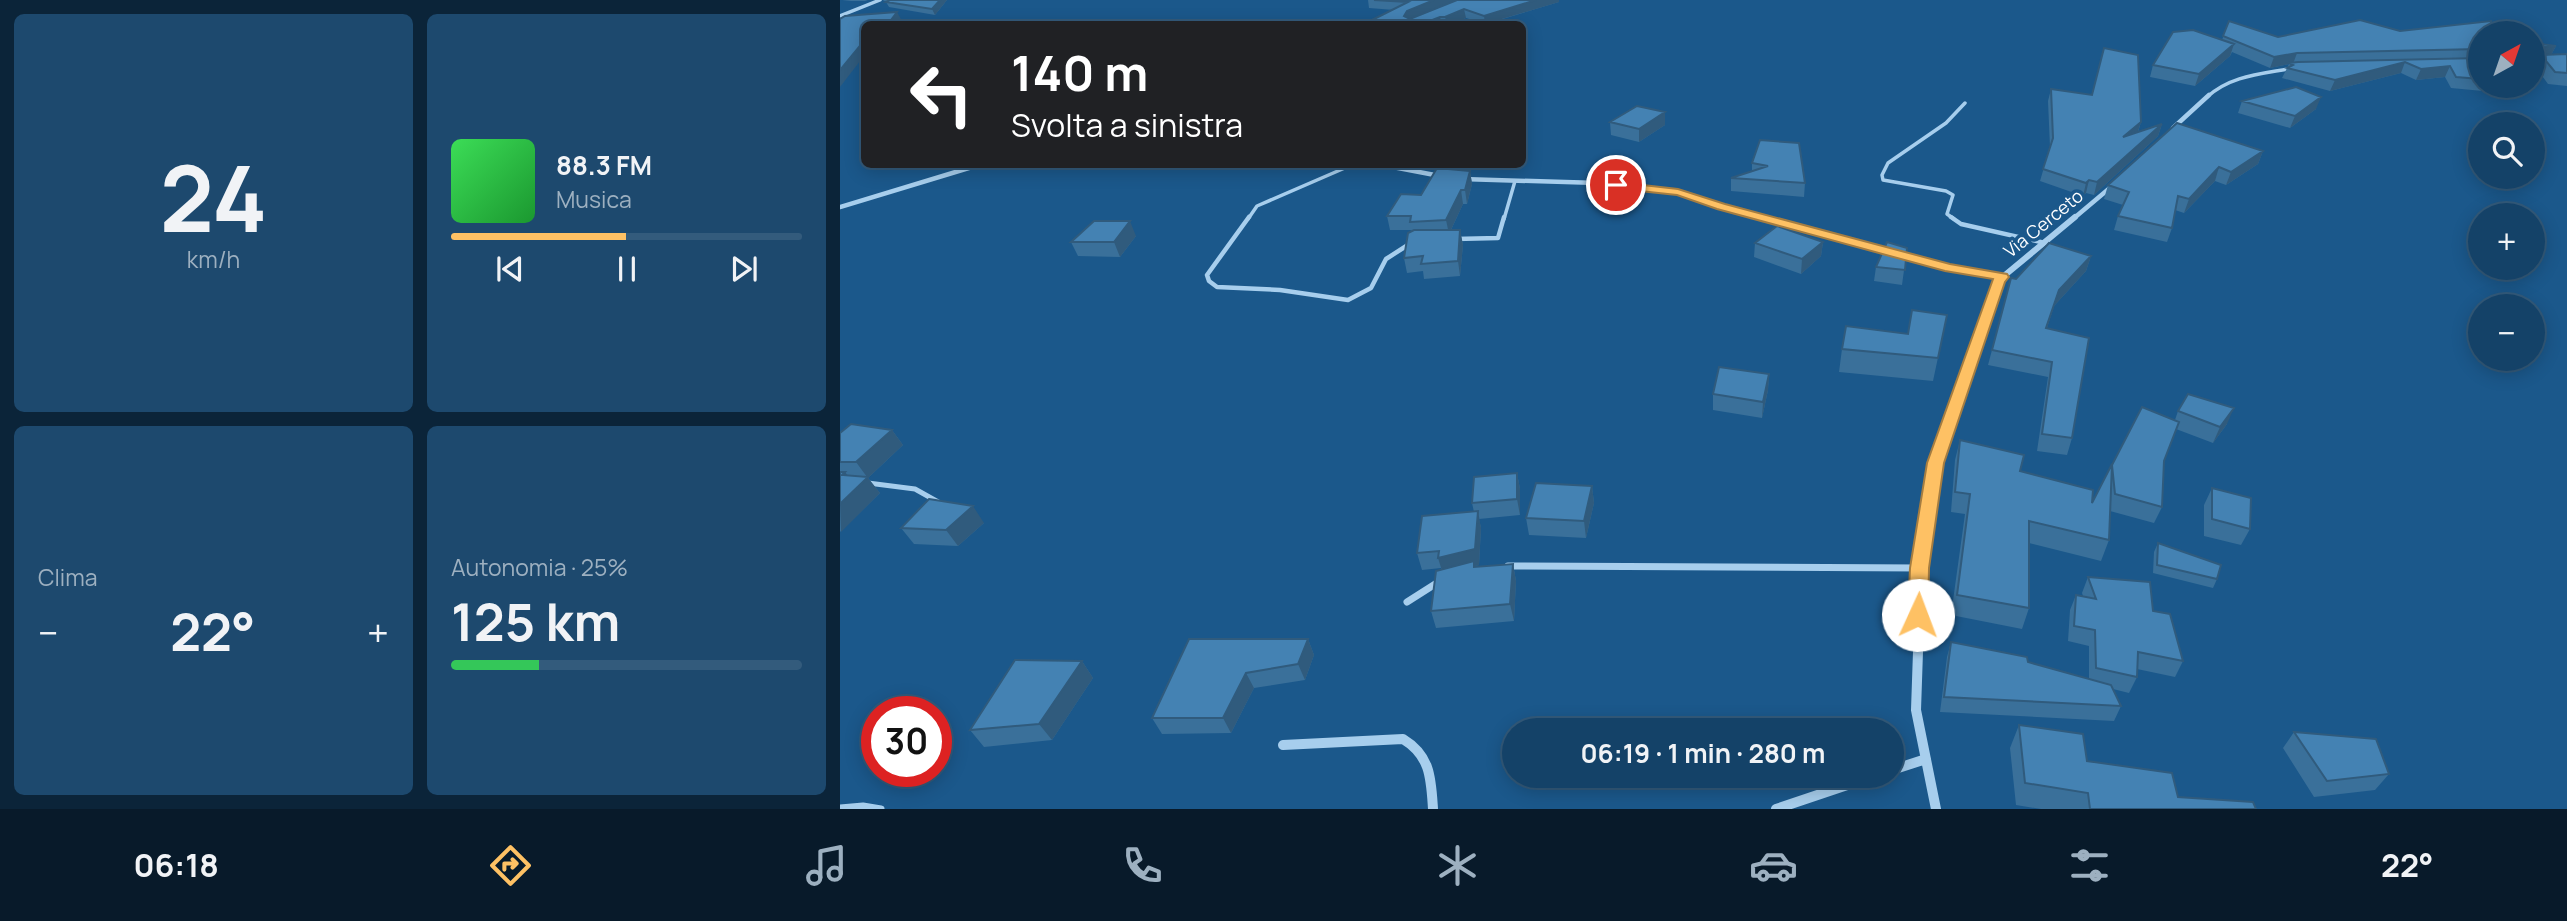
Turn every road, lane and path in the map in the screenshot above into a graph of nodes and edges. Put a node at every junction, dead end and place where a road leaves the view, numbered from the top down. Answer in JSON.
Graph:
{"nodes":[{"id":1,"x":880,"y":0,"type":"edge"},
{"id":2,"x":840,"y":16,"type":"edge"},
{"id":3,"x":2307,"y":68,"type":"edge"},
{"id":4,"x":1965,"y":103,"type":"dead end"},
{"id":5,"x":2168,"y":133,"type":"edge"},
{"id":6,"x":969,"y":168,"type":"edge"},
{"id":7,"x":1345,"y":168,"type":"edge"},
{"id":8,"x":1396,"y":168,"type":"edge"},
{"id":9,"x":1515,"y":181,"type":"junction"},
{"id":10,"x":2117,"y":181,"type":"edge"},
{"id":11,"x":840,"y":207,"type":"edge"},
{"id":12,"x":1444,"y":239,"type":"edge"},
{"id":13,"x":1416,"y":240,"type":"edge"},
{"id":14,"x":2045,"y":243,"type":"junction"},
{"id":15,"x":2002,"y":277,"type":"junction"},
{"id":16,"x":862,"y":483,"type":"edge"},
{"id":17,"x":948,"y":509,"type":"edge"},
{"id":18,"x":1501,"y":566,"type":"edge"},
{"id":19,"x":1920,"y":568,"type":"junction"},
{"id":20,"x":1450,"y":579,"type":"edge"},
{"id":21,"x":1408,"y":602,"type":"dead end"},
{"id":22,"x":1283,"y":745,"type":"dead end"},
{"id":23,"x":1926,"y":759,"type":"junction"},
{"id":24,"x":1904,"y":766,"type":"edge"},
{"id":25,"x":1838,"y":788,"type":"edge"},
{"id":26,"x":840,"y":808,"type":"edge"},
{"id":27,"x":881,"y":809,"type":"edge"},
{"id":28,"x":1433,"y":809,"type":"edge"},
{"id":29,"x":1776,"y":809,"type":"edge"},
{"id":30,"x":1936,"y":809,"type":"edge"}],
"edges":[{"from":1,"to":2,"type":"street"},
{"from":3,"to":5,"type":"street"},
{"from":4,"to":14,"type":"lane"},
{"from":6,"to":11,"type":"street"},
{"from":7,"to":13,"type":"lane"},
{"from":8,"to":9,"type":"street"},
{"from":9,"to":12,"type":"lane"},
{"from":9,"to":15,"type":"street"},
{"from":10,"to":14,"type":"street","name":"Via Cerceto"},
{"from":14,"to":15,"type":"street","name":"Via Cerceto"},
{"from":15,"to":19,"type":"street","name":"Via Cerceto"},
{"from":16,"to":17,"type":"lane"},
{"from":18,"to":19,"type":"lane"},
{"from":19,"to":23,"type":"street","name":"Via Cerceto"},
{"from":20,"to":21,"type":"lane"},
{"from":22,"to":28,"type":"street"},
{"from":23,"to":24,"type":"street"},
{"from":23,"to":30,"type":"street","name":"Via Cerceto"},
{"from":25,"to":29,"type":"street"},
{"from":26,"to":27,"type":"lane"}]}
